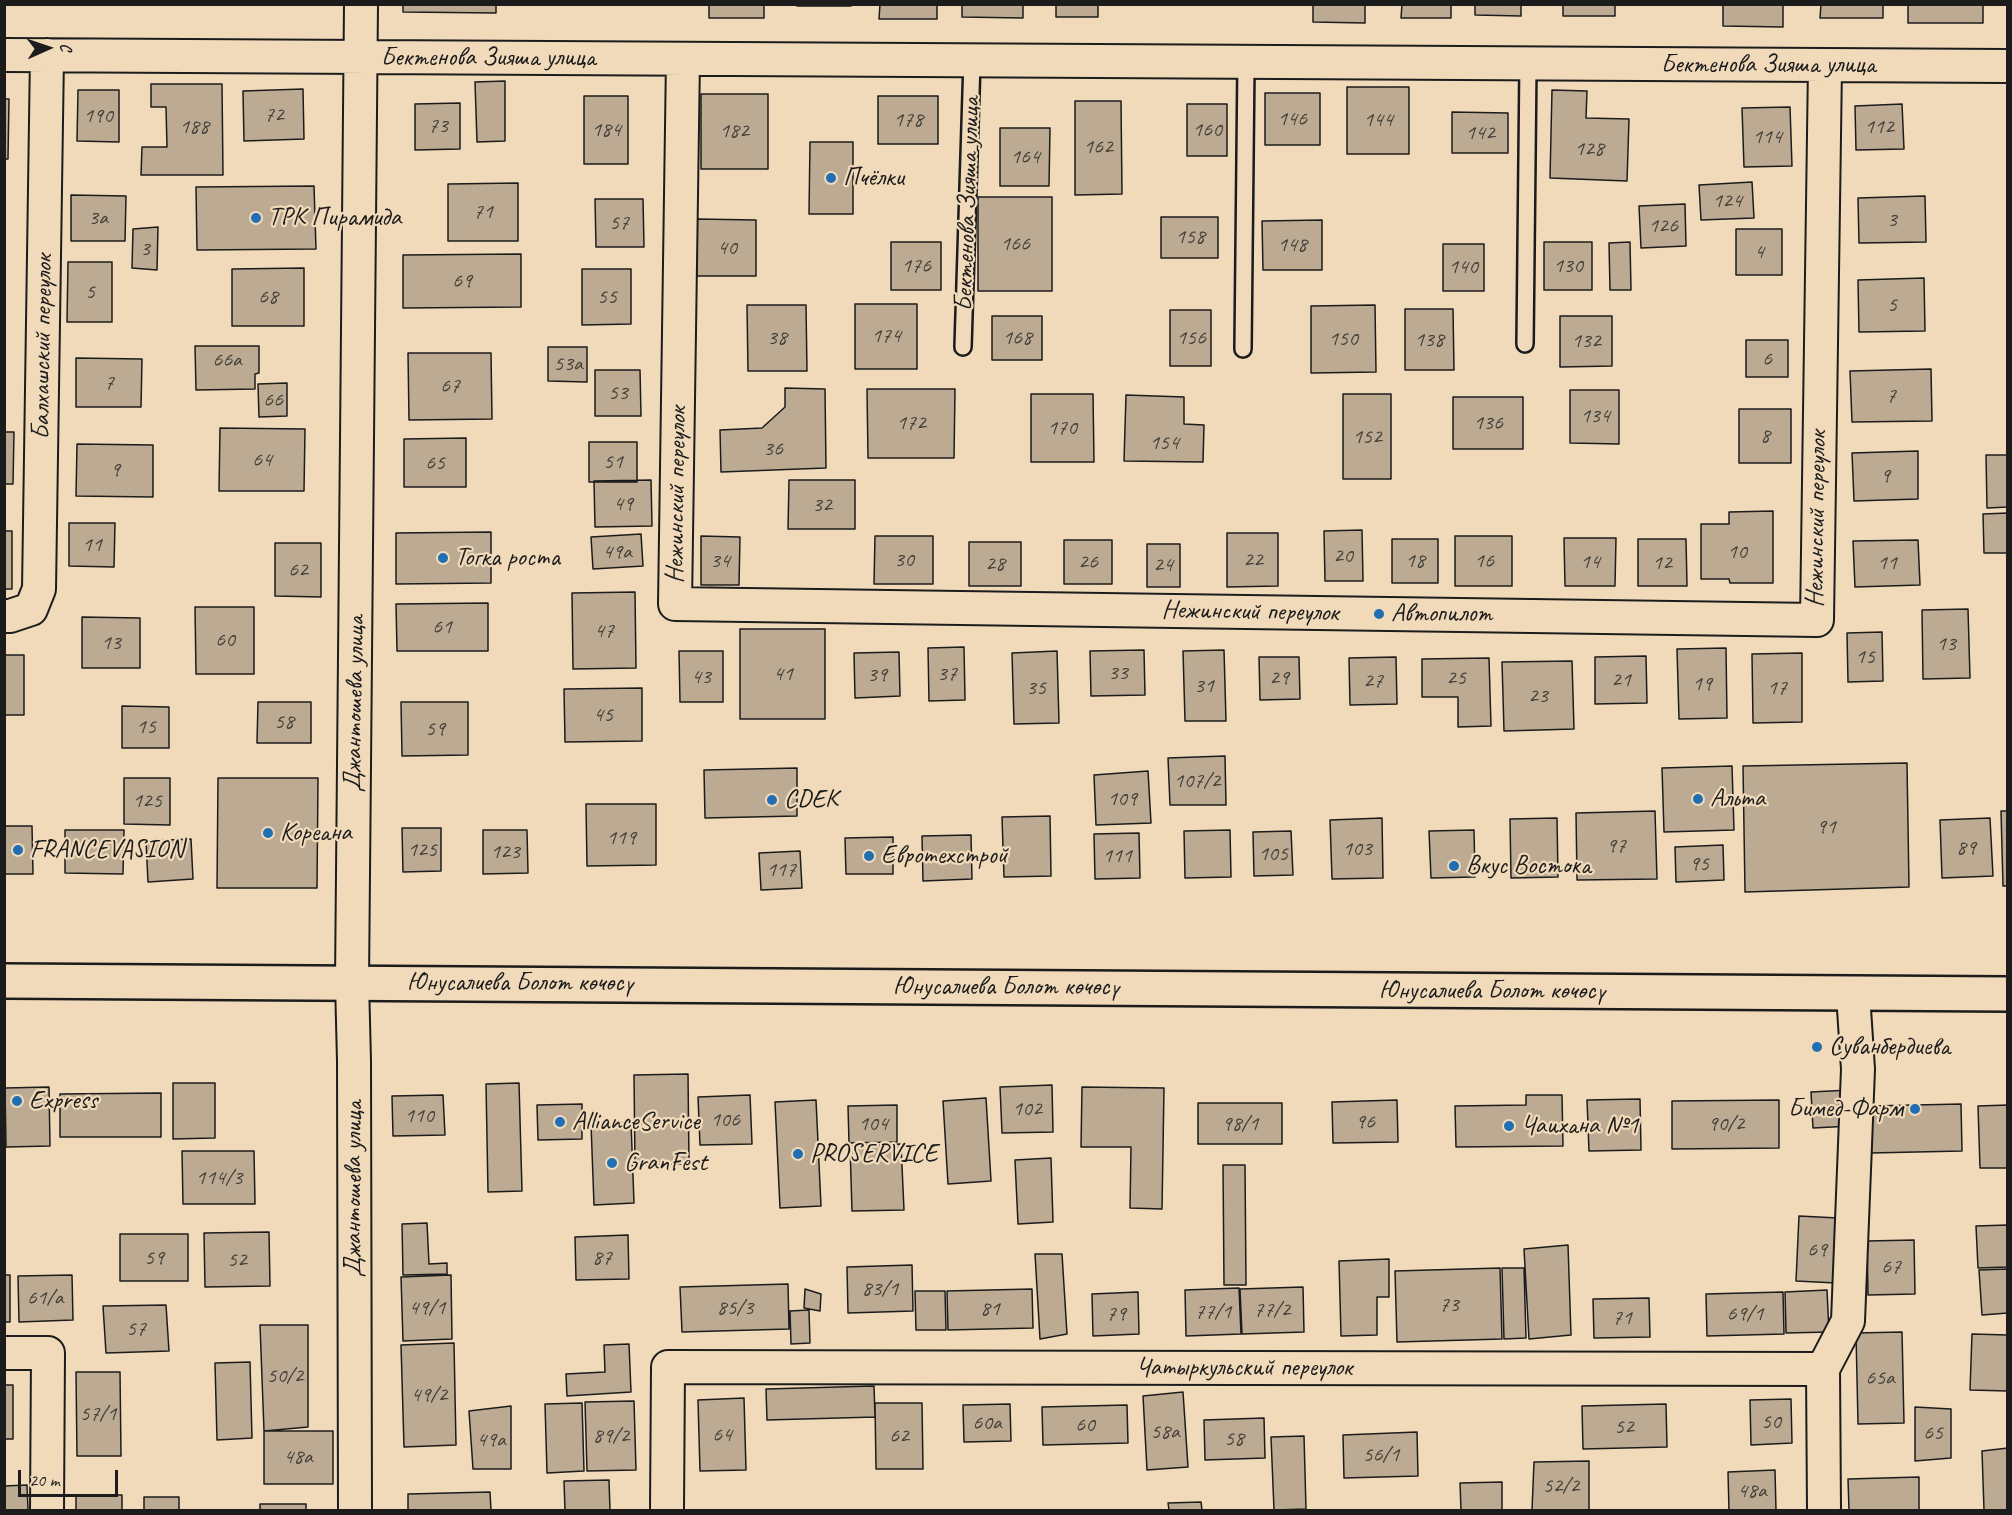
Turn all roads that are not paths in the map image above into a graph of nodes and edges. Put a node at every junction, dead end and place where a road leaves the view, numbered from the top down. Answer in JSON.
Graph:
{"nodes":[{"id":1,"x":361,"y":4,"type":"edge"},
{"id":2,"x":4,"y":55,"type":"edge"},
{"id":3,"x":47,"y":55,"type":"junction"},
{"id":4,"x":361,"y":57,"type":"junction"},
{"id":5,"x":683,"y":59,"type":"junction"},
{"id":6,"x":972,"y":61,"type":"junction"},
{"id":7,"x":1246,"y":62,"type":"junction"},
{"id":8,"x":1528,"y":64,"type":"junction"},
{"id":9,"x":1825,"y":66,"type":"junction"},
{"id":10,"x":2007,"y":66,"type":"edge"},
{"id":11,"x":1525,"y":344,"type":"dead end"},
{"id":12,"x":963,"y":347,"type":"dead end"},
{"id":13,"x":1243,"y":349,"type":"dead end"},
{"id":14,"x":4,"y":616,"type":"edge"},
{"id":15,"x":4,"y":981,"type":"edge"},
{"id":16,"x":352,"y":982,"type":"junction"},
{"id":17,"x":1853,"y":994,"type":"junction"},
{"id":18,"x":2007,"y":994,"type":"edge"},
{"id":19,"x":4,"y":1353,"type":"edge"},
{"id":20,"x":1823,"y":1370,"type":"junction"},
{"id":21,"x":47,"y":1510,"type":"edge"},
{"id":22,"x":355,"y":1510,"type":"edge"},
{"id":23,"x":667,"y":1510,"type":"edge"},
{"id":24,"x":1824,"y":1510,"type":"edge"}],
"edges":[{"from":1,"to":4,"type":"street","name":"Джантошева улица"},
{"from":2,"to":3,"type":"street","name":"Бектенова Зияша улица"},
{"from":3,"to":4,"type":"street","name":"Бектенова Зияша улица"},
{"from":3,"to":14,"type":"street","name":"Балхашский переулок"},
{"from":4,"to":5,"type":"street","name":"Бектенова Зияша улица"},
{"from":4,"to":16,"type":"street","name":"Джантошева улица"},
{"from":5,"to":6,"type":"street","name":"Бектенова Зияша улица"},
{"from":5,"to":9,"type":"street","name":"Нежинский переулок"},
{"from":6,"to":7,"type":"street","name":"Бектенова Зияша улица"},
{"from":6,"to":12,"type":"lane","name":"Бектенова Зияша улица"},
{"from":7,"to":8,"type":"street","name":"Бектенова Зияша улица"},
{"from":7,"to":13,"type":"lane"},
{"from":8,"to":9,"type":"street","name":"Бектенова Зияша улица"},
{"from":8,"to":11,"type":"lane"},
{"from":9,"to":10,"type":"street","name":"Бектенова Зияша улица"},
{"from":15,"to":16,"type":"main road","name":"Юнусалиева Болот көчөсү"},
{"from":16,"to":17,"type":"main road","name":"Юнусалиева Болот көчөсү"},
{"from":16,"to":22,"type":"street","name":"Джантошева улица"},
{"from":17,"to":18,"type":"main road","name":"Юнусалиева Болот көчөсү"},
{"from":17,"to":20,"type":"street"},
{"from":19,"to":21,"type":"street"},
{"from":20,"to":23,"type":"street","name":"Чатыркульский переулок"},
{"from":20,"to":24,"type":"street"}]}
